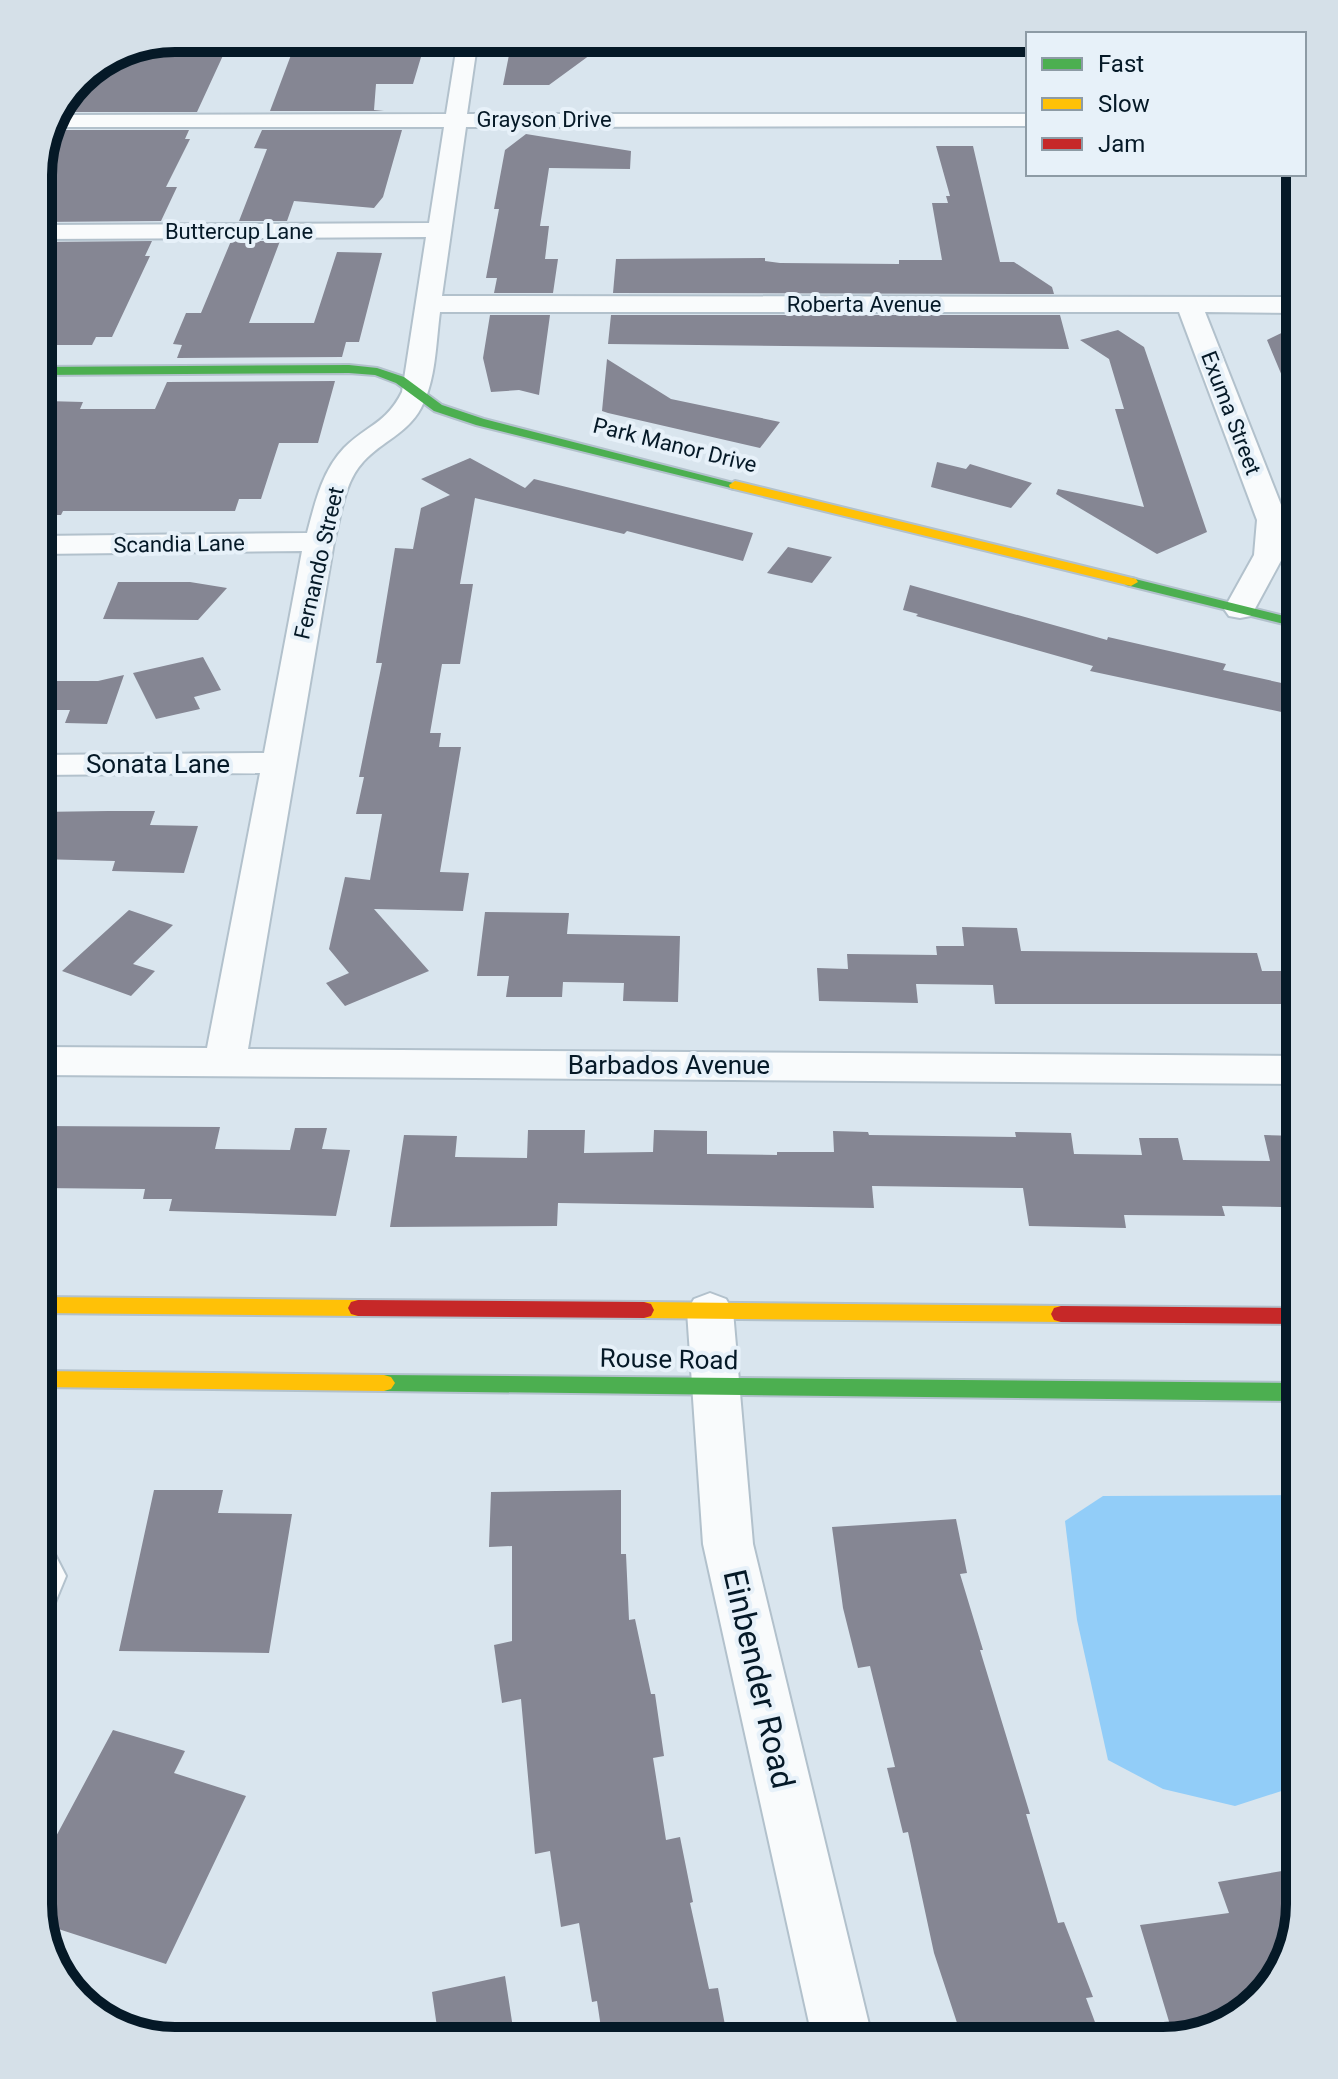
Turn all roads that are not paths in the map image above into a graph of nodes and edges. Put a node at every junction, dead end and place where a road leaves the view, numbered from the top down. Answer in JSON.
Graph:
{"nodes":[{"id":1,"x":466,"y":52,"type":"edge"},
{"id":2,"x":455,"y":119,"type":"junction"},
{"id":3,"x":1026,"y":120,"type":"edge"},
{"id":4,"x":65,"y":121,"type":"edge"},
{"id":5,"x":440,"y":230,"type":"junction"},
{"id":6,"x":52,"y":232,"type":"edge"},
{"id":7,"x":428,"y":304,"type":"junction"},
{"id":8,"x":1189,"y":305,"type":"junction"},
{"id":9,"x":1286,"y":305,"type":"edge"},
{"id":10,"x":52,"y":371,"type":"edge"},
{"id":11,"x":415,"y":392,"type":"junction"},
{"id":12,"x":319,"y":542,"type":"junction"},
{"id":13,"x":52,"y":545,"type":"edge"},
{"id":14,"x":1240,"y":609,"type":"junction"},
{"id":15,"x":1286,"y":620,"type":"edge"},
{"id":16,"x":278,"y":763,"type":"junction"},
{"id":17,"x":52,"y":765,"type":"edge"},
{"id":18,"x":52,"y":1061,"type":"edge"},
{"id":19,"x":225,"y":1062,"type":"junction"},
{"id":20,"x":1286,"y":1070,"type":"edge"},
{"id":21,"x":52,"y":1305,"type":"edge"},
{"id":22,"x":710,"y":1311,"type":"junction"},
{"id":23,"x":1286,"y":1316,"type":"edge"},
{"id":24,"x":52,"y":1379,"type":"edge"},
{"id":25,"x":717,"y":1386,"type":"junction"},
{"id":26,"x":1286,"y":1392,"type":"edge"},
{"id":27,"x":840,"y":2027,"type":"edge"}],
"edges":[{"from":1,"to":2,"type":"street","name":"Fernando Street"},
{"from":2,"to":3,"type":"street","name":"Grayson Drive"},
{"from":2,"to":4,"type":"street","name":"Grayson Drive"},
{"from":2,"to":5,"type":"street","name":"Fernando Street"},
{"from":5,"to":6,"type":"street","name":"Buttercup Lane"},
{"from":5,"to":7,"type":"street","name":"Fernando Street"},
{"from":7,"to":8,"type":"street","name":"Roberta Avenue"},
{"from":7,"to":11,"type":"street","name":"Fernando Street"},
{"from":8,"to":9,"type":"street","name":"Roberta Avenue"},
{"from":8,"to":14,"type":"street","name":"Exuma Street"},
{"from":10,"to":11,"type":"street","name":"Park Manor Drive"},
{"from":11,"to":12,"type":"street","name":"Fernando Street"},
{"from":11,"to":14,"type":"street","name":"Park Manor Drive"},
{"from":12,"to":13,"type":"street","name":"Scandia Lane"},
{"from":12,"to":16,"type":"street","name":"Fernando Street"},
{"from":14,"to":15,"type":"street","name":"Park Manor Drive"},
{"from":16,"to":17,"type":"street","name":"Sonata Lane"},
{"from":16,"to":19,"type":"street","name":"Fernando Street"},
{"from":18,"to":19,"type":"street","name":"Barbados Avenue"},
{"from":19,"to":20,"type":"street","name":"Barbados Avenue"},
{"from":21,"to":22,"type":"street","name":"Rouse Road"},
{"from":22,"to":23,"type":"street","name":"Rouse Road"},
{"from":22,"to":25,"type":"street","name":"Einbender Road"},
{"from":24,"to":25,"type":"street","name":"Rouse Road"},
{"from":25,"to":26,"type":"street","name":"Rouse Road"},
{"from":25,"to":27,"type":"street","name":"Einbender Road"}]}
